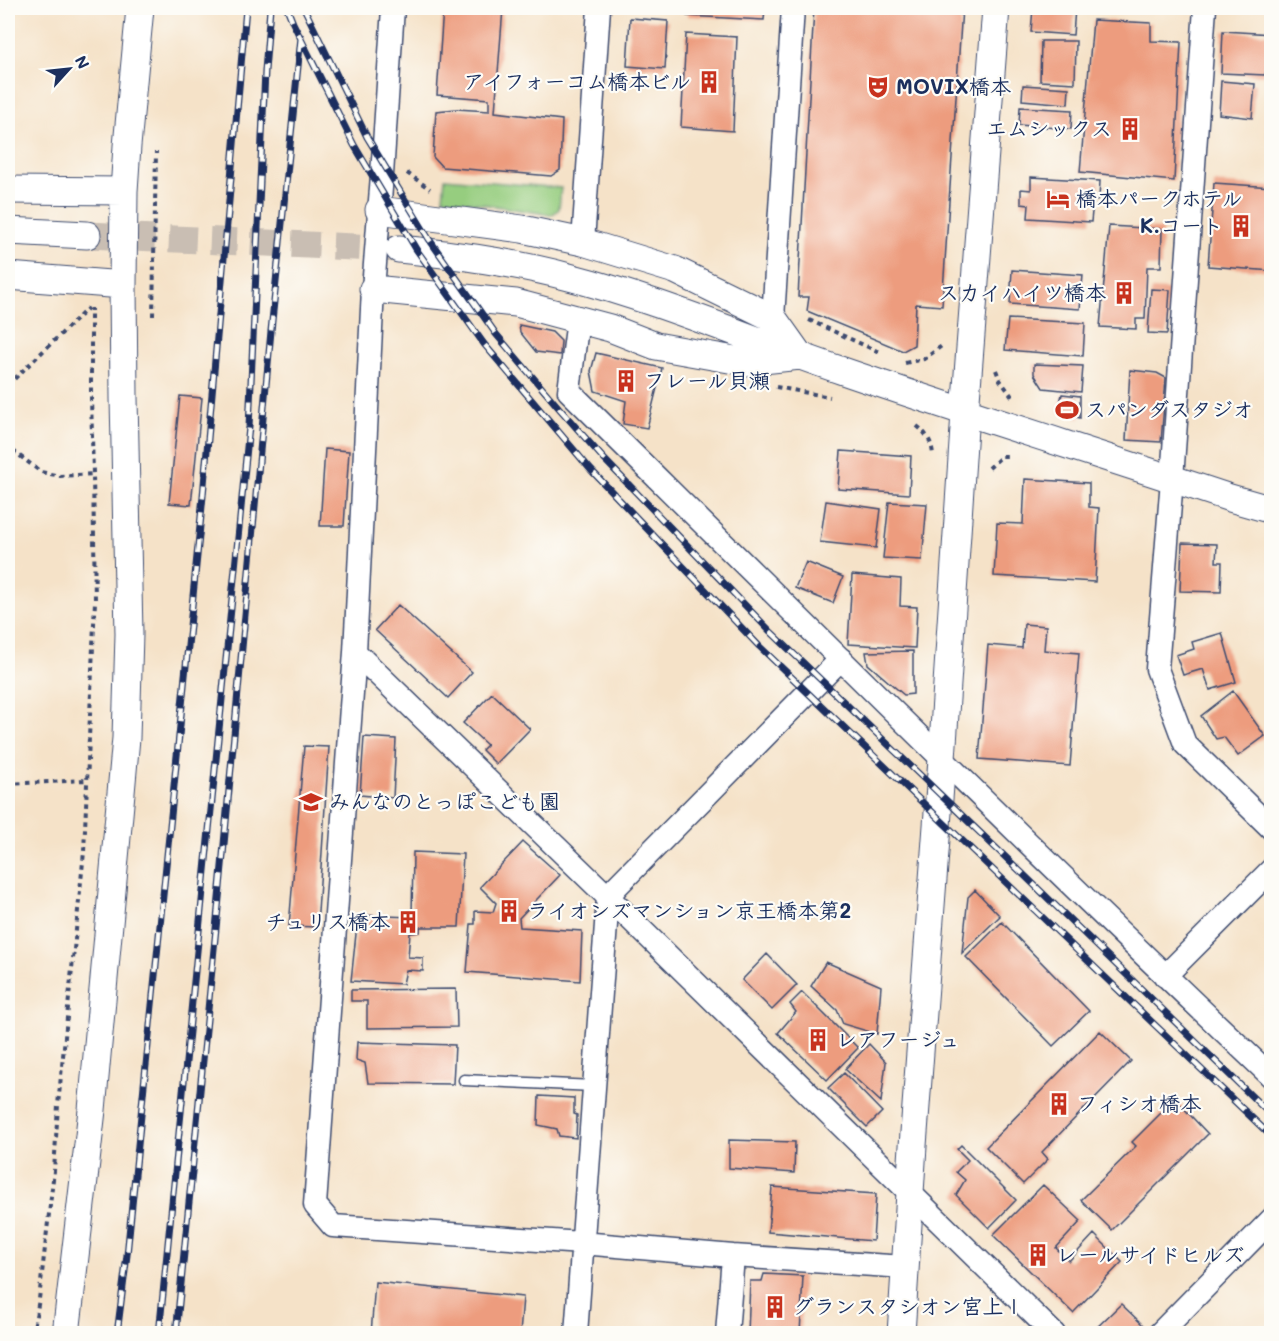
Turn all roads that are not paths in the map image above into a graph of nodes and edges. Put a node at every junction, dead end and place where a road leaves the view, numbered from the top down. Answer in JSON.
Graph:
{"nodes":[{"id":1,"x":140,"y":8,"type":"edge"},
{"id":2,"x":393,"y":8,"type":"edge"},
{"id":3,"x":599,"y":8,"type":"edge"},
{"id":4,"x":793,"y":8,"type":"edge"},
{"id":5,"x":996,"y":8,"type":"edge"},
{"id":6,"x":1205,"y":8,"type":"edge"},
{"id":7,"x":8,"y":190,"type":"edge"},
{"id":8,"x":124,"y":191,"type":"junction"},
{"id":9,"x":379,"y":210,"type":"junction"},
{"id":10,"x":8,"y":231,"type":"edge"},
{"id":11,"x":87,"y":235,"type":"tunnel mouth"},
{"id":12,"x":583,"y":242,"type":"junction"},
{"id":13,"x":399,"y":249,"type":"tunnel mouth"},
{"id":14,"x":8,"y":276,"type":"edge"},
{"id":15,"x":123,"y":285,"type":"junction"},
{"id":16,"x":373,"y":289,"type":"junction"},
{"id":17,"x":774,"y":311,"type":"junction"},
{"id":18,"x":578,"y":319,"type":"junction"},
{"id":19,"x":800,"y":356,"type":"junction"},
{"id":20,"x":965,"y":413,"type":"junction"},
{"id":21,"x":1172,"y":479,"type":"junction"},
{"id":22,"x":1272,"y":510,"type":"edge"},
{"id":23,"x":355,"y":652,"type":"junction"},
{"id":24,"x":841,"y":659,"type":"junction"},
{"id":25,"x":942,"y":759,"type":"junction"},
{"id":26,"x":1272,"y":829,"type":"edge"},
{"id":27,"x":1272,"y":869,"type":"edge"},
{"id":28,"x":608,"y":897,"type":"junction"},
{"id":29,"x":1165,"y":976,"type":"junction"},
{"id":30,"x":1272,"y":1077,"type":"edge"},
{"id":31,"x":464,"y":1080,"type":"dead end"},
{"id":32,"x":594,"y":1086,"type":"junction"},
{"id":33,"x":910,"y":1193,"type":"junction"},
{"id":34,"x":1272,"y":1219,"type":"edge"},
{"id":35,"x":582,"y":1243,"type":"junction"},
{"id":36,"x":733,"y":1256,"type":"junction"},
{"id":37,"x":906,"y":1267,"type":"junction"},
{"id":38,"x":66,"y":1334,"type":"edge"},
{"id":39,"x":576,"y":1334,"type":"edge"},
{"id":40,"x":728,"y":1334,"type":"edge"},
{"id":41,"x":901,"y":1334,"type":"edge"},
{"id":42,"x":1054,"y":1334,"type":"edge"},
{"id":43,"x":1159,"y":1334,"type":"edge"}],
"edges":[{"from":1,"to":8,"type":"street"},
{"from":2,"to":9,"type":"street"},
{"from":3,"to":12,"type":"street"},
{"from":4,"to":17,"type":"street"},
{"from":5,"to":20,"type":"street"},
{"from":6,"to":21,"type":"street"},
{"from":7,"to":8,"type":"street"},
{"from":8,"to":15,"type":"street"},
{"from":9,"to":12,"type":"street"},
{"from":9,"to":16,"type":"street"},
{"from":10,"to":11,"type":"street"},
{"from":12,"to":17,"type":"street"},
{"from":13,"to":19,"type":"street"},
{"from":14,"to":15,"type":"street"},
{"from":15,"to":38,"type":"street"},
{"from":16,"to":18,"type":"street"},
{"from":16,"to":23,"type":"street"},
{"from":17,"to":19,"type":"street"},
{"from":18,"to":19,"type":"street"},
{"from":18,"to":24,"type":"street"},
{"from":19,"to":20,"type":"street"},
{"from":20,"to":21,"type":"street"},
{"from":20,"to":25,"type":"street"},
{"from":21,"to":22,"type":"street"},
{"from":21,"to":26,"type":"street"},
{"from":23,"to":28,"type":"street"},
{"from":23,"to":35,"type":"street"},
{"from":24,"to":25,"type":"street"},
{"from":24,"to":28,"type":"street"},
{"from":25,"to":29,"type":"street"},
{"from":25,"to":33,"type":"street"},
{"from":27,"to":29,"type":"street"},
{"from":28,"to":32,"type":"street"},
{"from":28,"to":33,"type":"street"},
{"from":29,"to":30,"type":"street"},
{"from":31,"to":32,"type":"lane"},
{"from":32,"to":35,"type":"street"},
{"from":33,"to":37,"type":"street"},
{"from":33,"to":42,"type":"street"},
{"from":34,"to":43,"type":"street"},
{"from":35,"to":36,"type":"street"},
{"from":35,"to":39,"type":"street"},
{"from":36,"to":37,"type":"street"},
{"from":36,"to":40,"type":"street"},
{"from":37,"to":41,"type":"street"}]}
